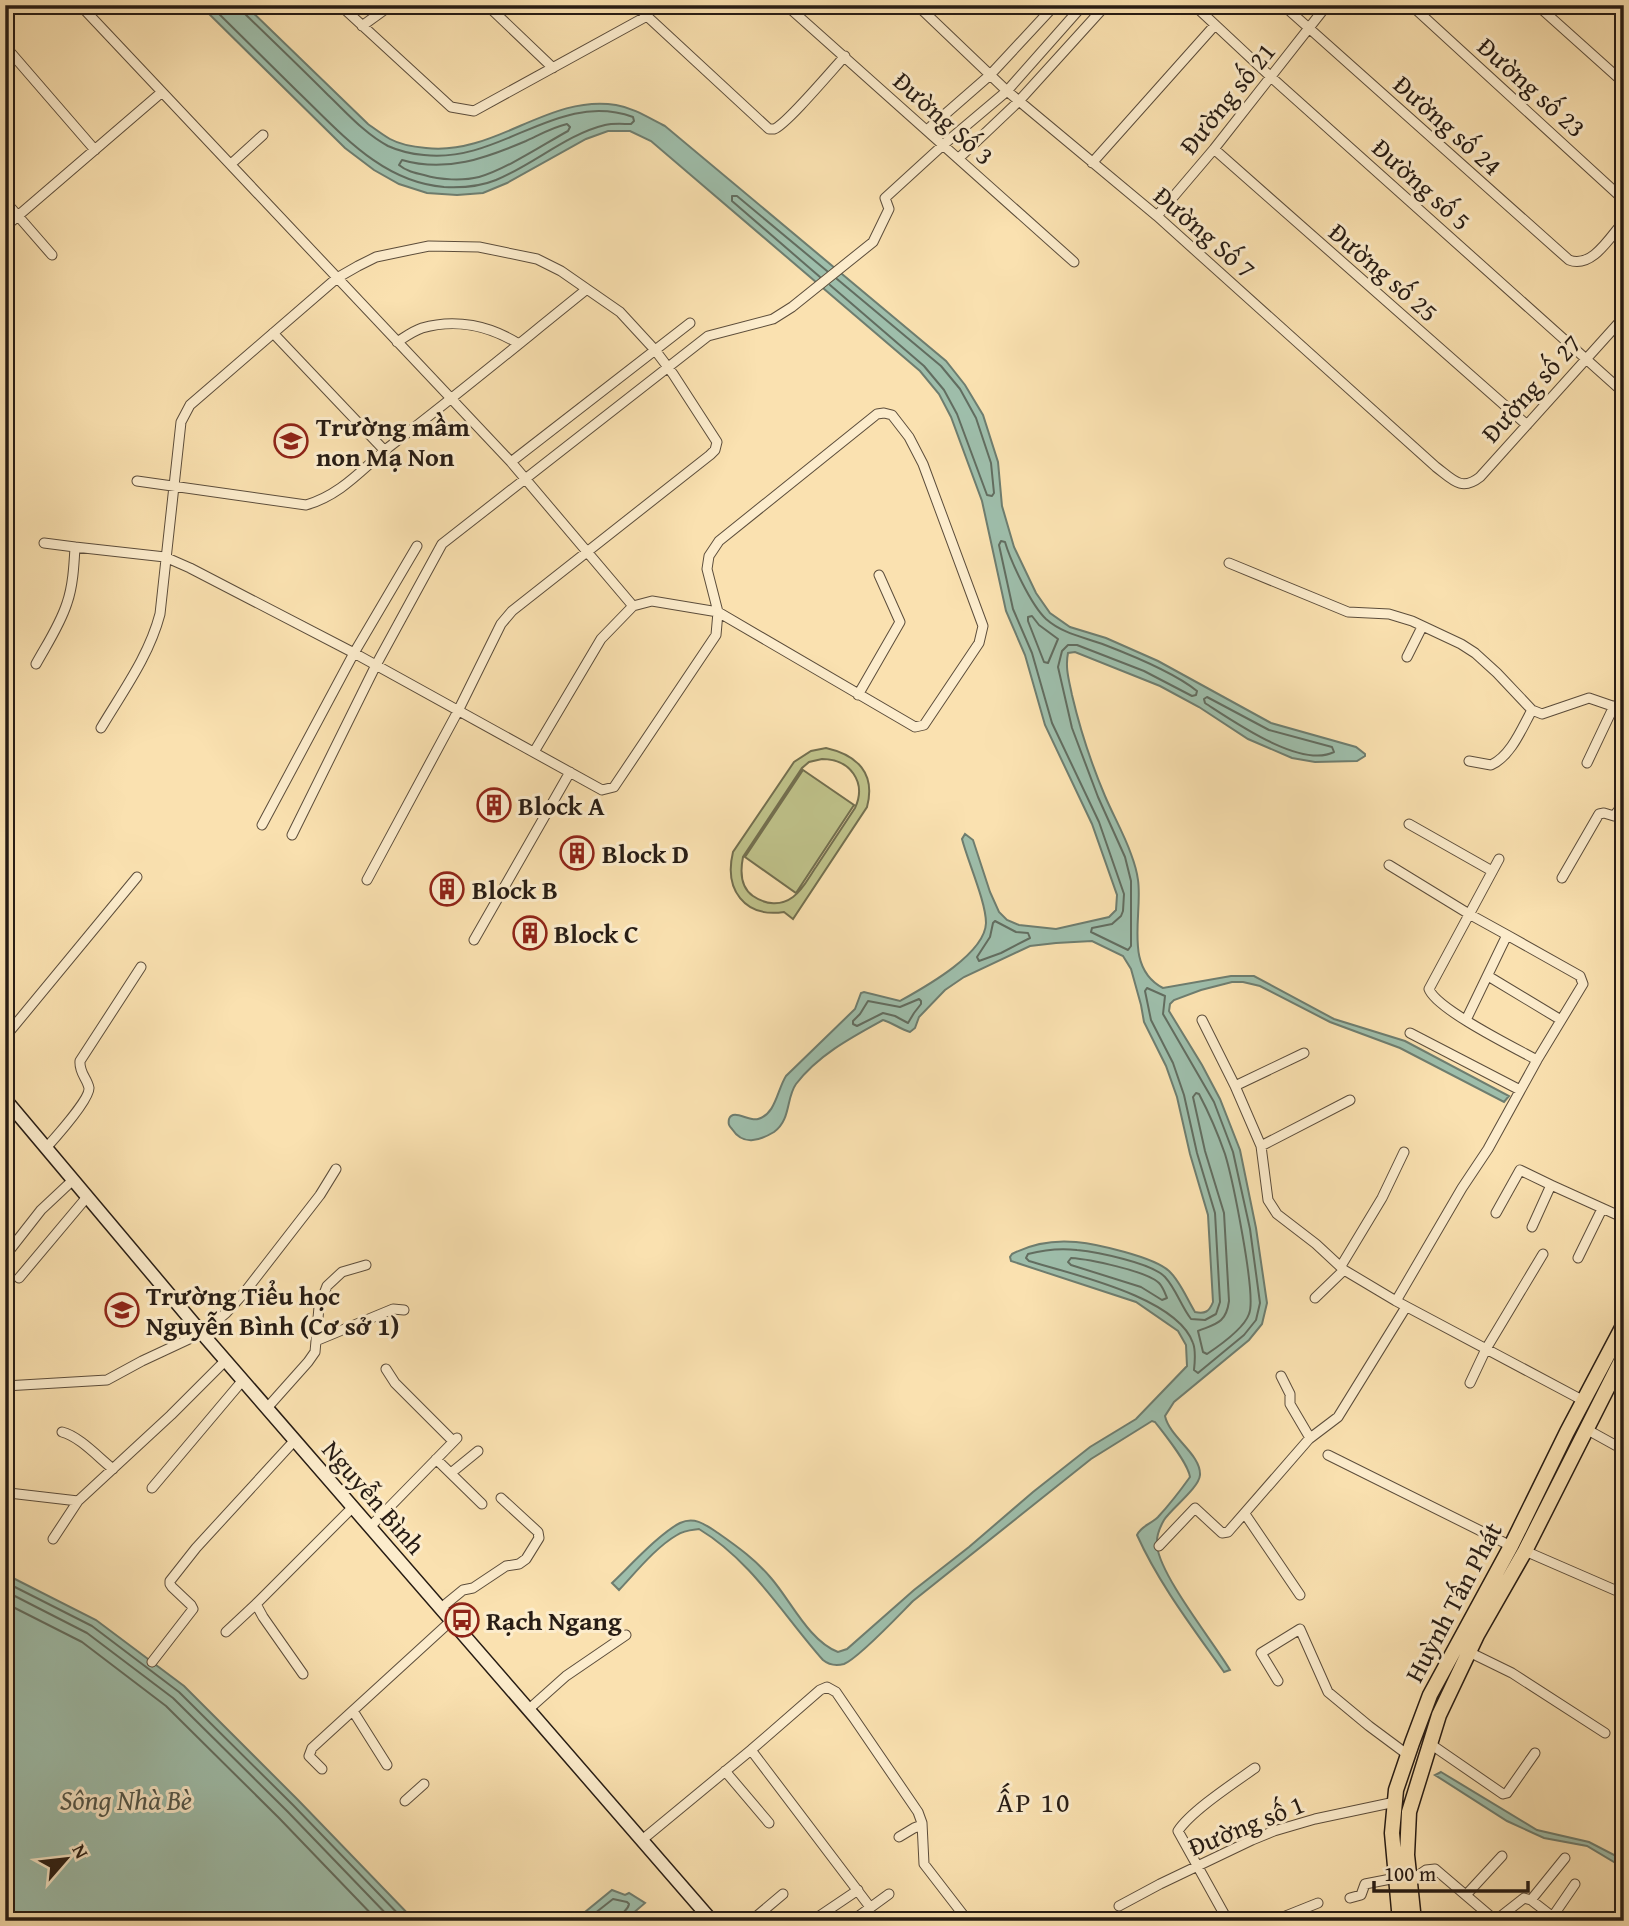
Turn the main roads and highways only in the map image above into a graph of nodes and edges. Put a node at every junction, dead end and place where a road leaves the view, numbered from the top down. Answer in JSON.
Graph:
{"nodes":[{"id":1,"x":5,"y":1099,"type":"edge"},
{"id":2,"x":1624,"y":1324,"type":"edge"},
{"id":3,"x":1624,"y":1355,"type":"edge"},
{"id":4,"x":1518,"y":1549,"type":"junction"},
{"id":5,"x":1403,"y":1880,"type":"junction"},
{"id":6,"x":706,"y":1919,"type":"edge"},
{"id":7,"x":1400,"y":1921,"type":"edge"},
{"id":8,"x":1414,"y":1921,"type":"edge"}],
"edges":[{"from":1,"to":6,"type":"main road","name":"Nguyễn Bình"},
{"from":2,"to":4,"type":"main road","name":"Huỳnh Tấn Phát"},
{"from":3,"to":4,"type":"main road","name":"Huỳnh Tấn Phát"},
{"from":4,"to":5,"type":"main road","name":"Huỳnh Tấn Phát"},
{"from":4,"to":5,"type":"main road","name":"Huỳnh Tấn Phát"},
{"from":5,"to":7,"type":"main road","name":"Huỳnh Tấn Phát"},
{"from":5,"to":8,"type":"main road","name":"Huỳnh Tấn Phát"}]}
